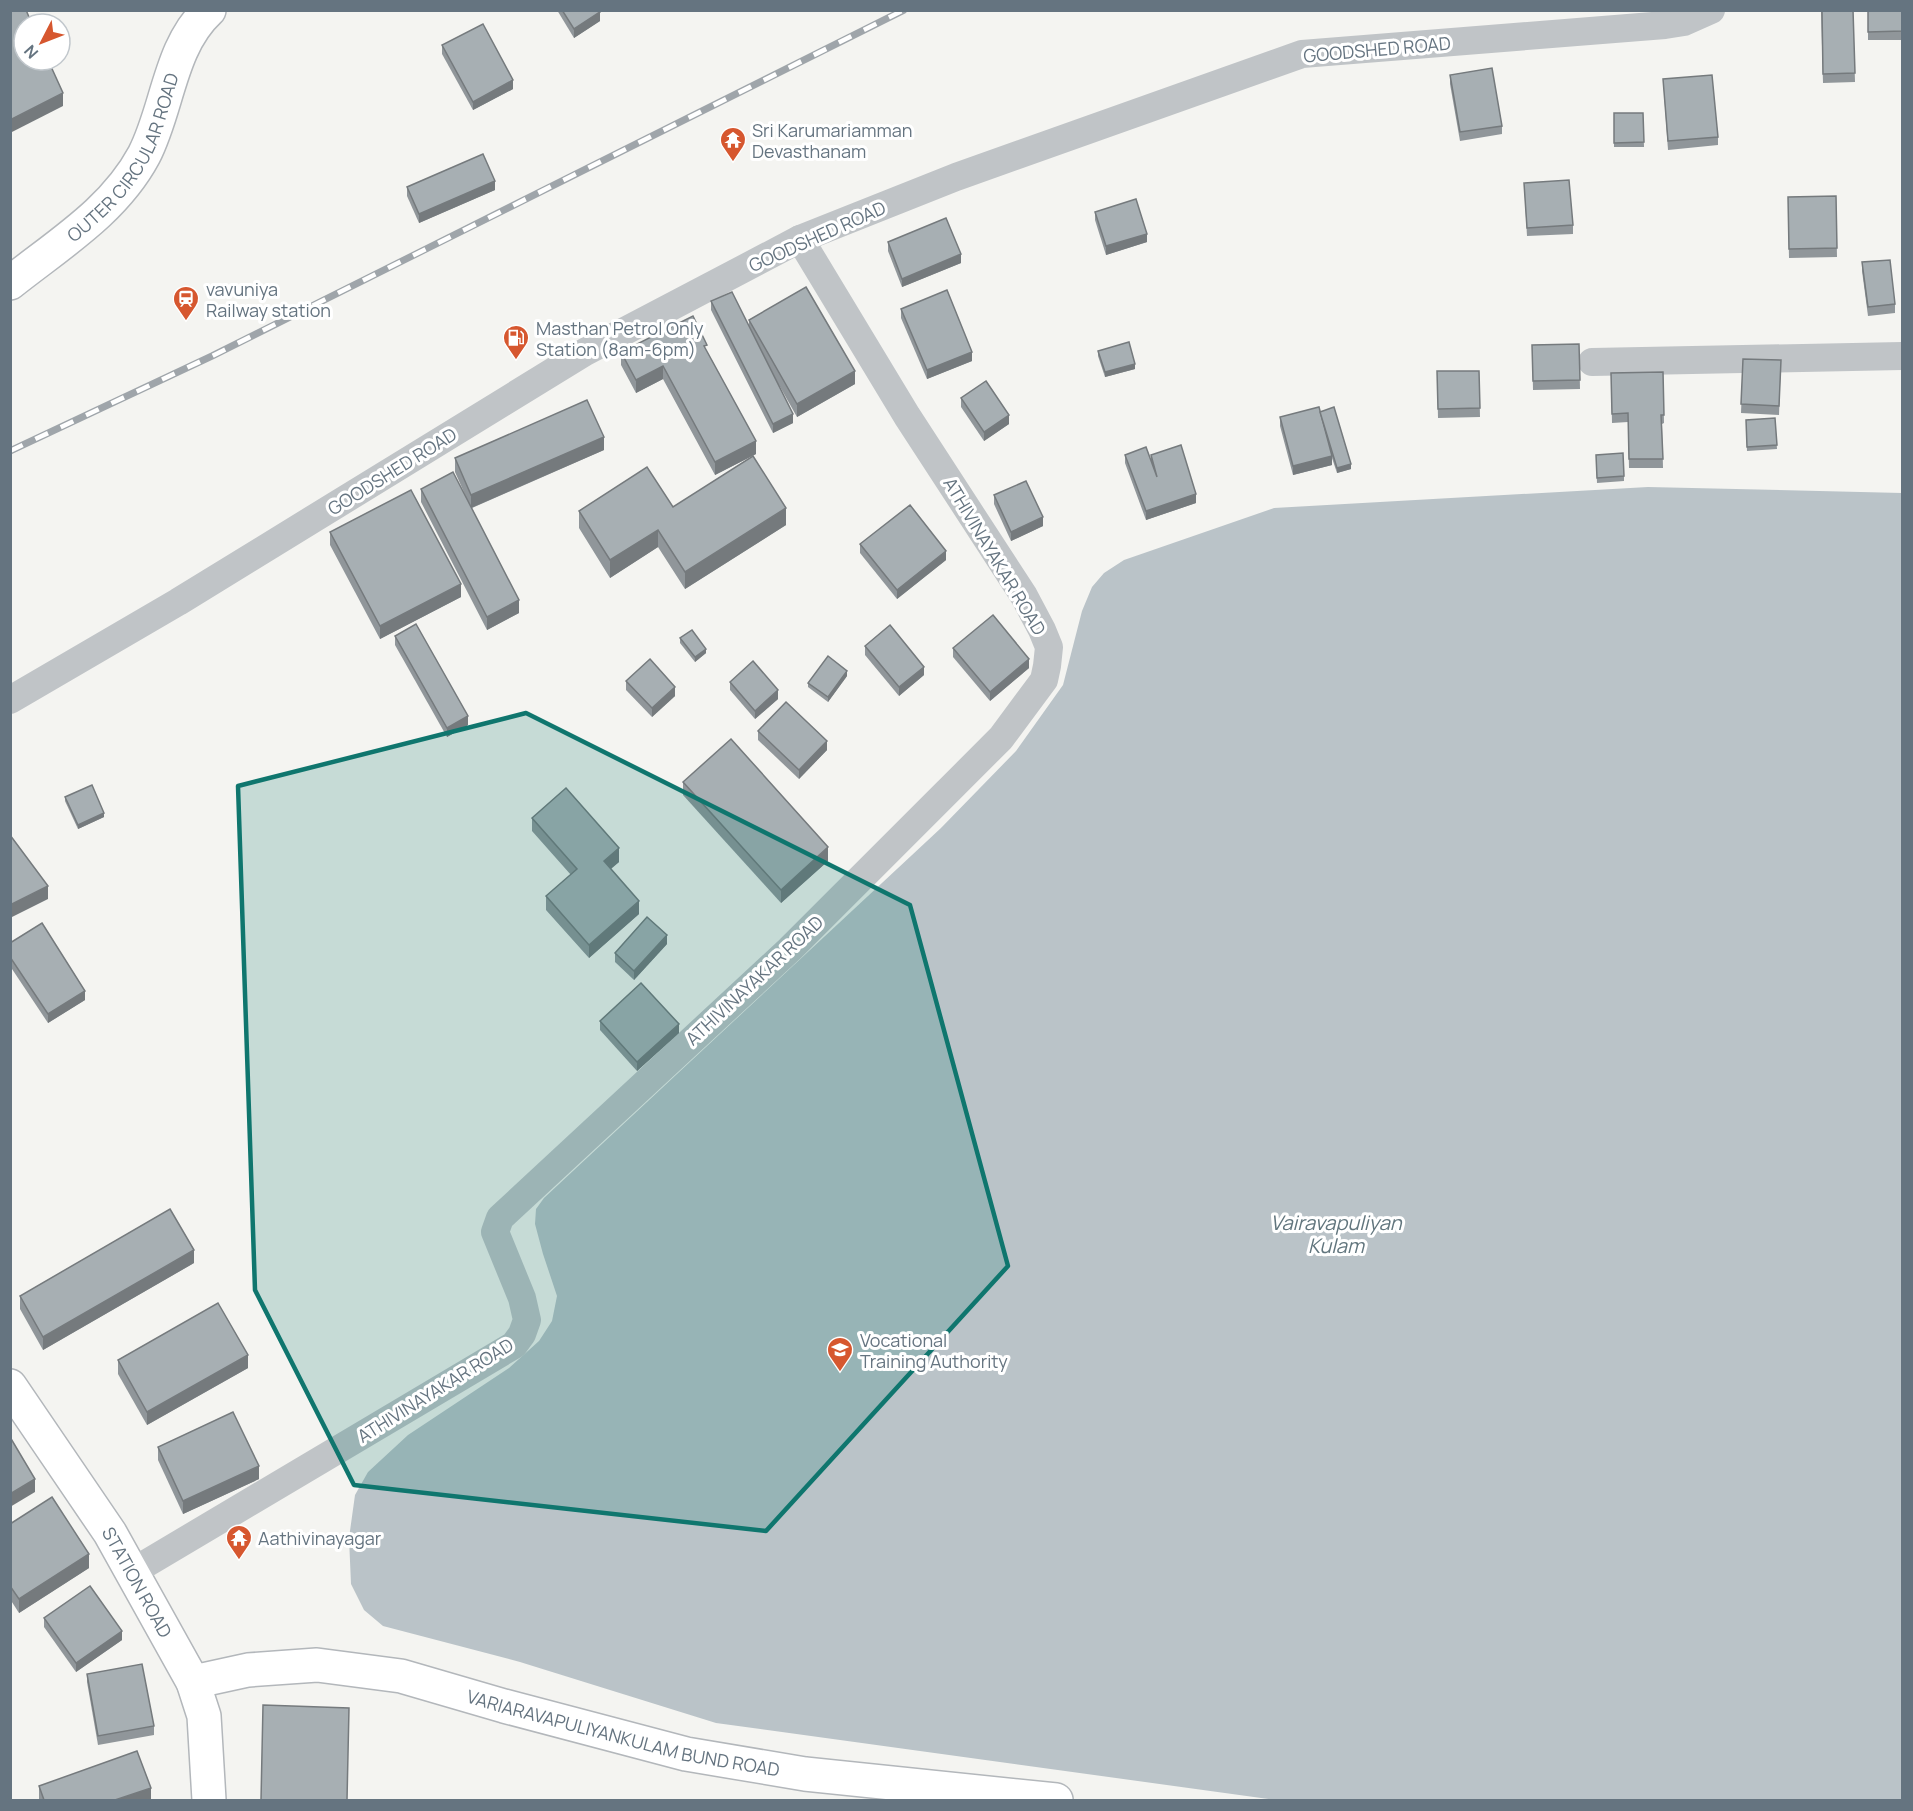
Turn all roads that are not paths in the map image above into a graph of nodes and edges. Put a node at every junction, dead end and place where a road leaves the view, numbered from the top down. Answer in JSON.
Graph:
{"nodes":[{"id":1,"x":209,"y":10,"type":"edge"},
{"id":2,"x":1711,"y":10,"type":"edge"},
{"id":3,"x":800,"y":239,"type":"junction"},
{"id":4,"x":10,"y":283,"type":"edge"},
{"id":5,"x":1902,"y":356,"type":"edge"},
{"id":6,"x":1592,"y":362,"type":"dead end"},
{"id":7,"x":10,"y":700,"type":"edge"},
{"id":8,"x":10,"y":1386,"type":"edge"},
{"id":9,"x":132,"y":1572,"type":"junction"},
{"id":10,"x":193,"y":1682,"type":"junction"},
{"id":11,"x":209,"y":1800,"type":"edge"},
{"id":12,"x":1056,"y":1800,"type":"edge"}],
"edges":[{"from":1,"to":4,"type":"street","name":"OUTER CIRCULAR ROAD"},
{"from":2,"to":3,"type":"street","name":"GOODSHED ROAD"},
{"from":3,"to":7,"type":"street","name":"GOODSHED ROAD"},
{"from":3,"to":9,"type":"street","name":"ATHIVINAYAKAR ROAD"},
{"from":5,"to":6,"type":"street"},
{"from":8,"to":9,"type":"street","name":"STATION ROAD"},
{"from":9,"to":10,"type":"street","name":"STATION ROAD"},
{"from":10,"to":11,"type":"street","name":"STATION ROAD"},
{"from":10,"to":12,"type":"street","name":"VARIARAVAPULIYANKULAM BUND ROAD"}]}
